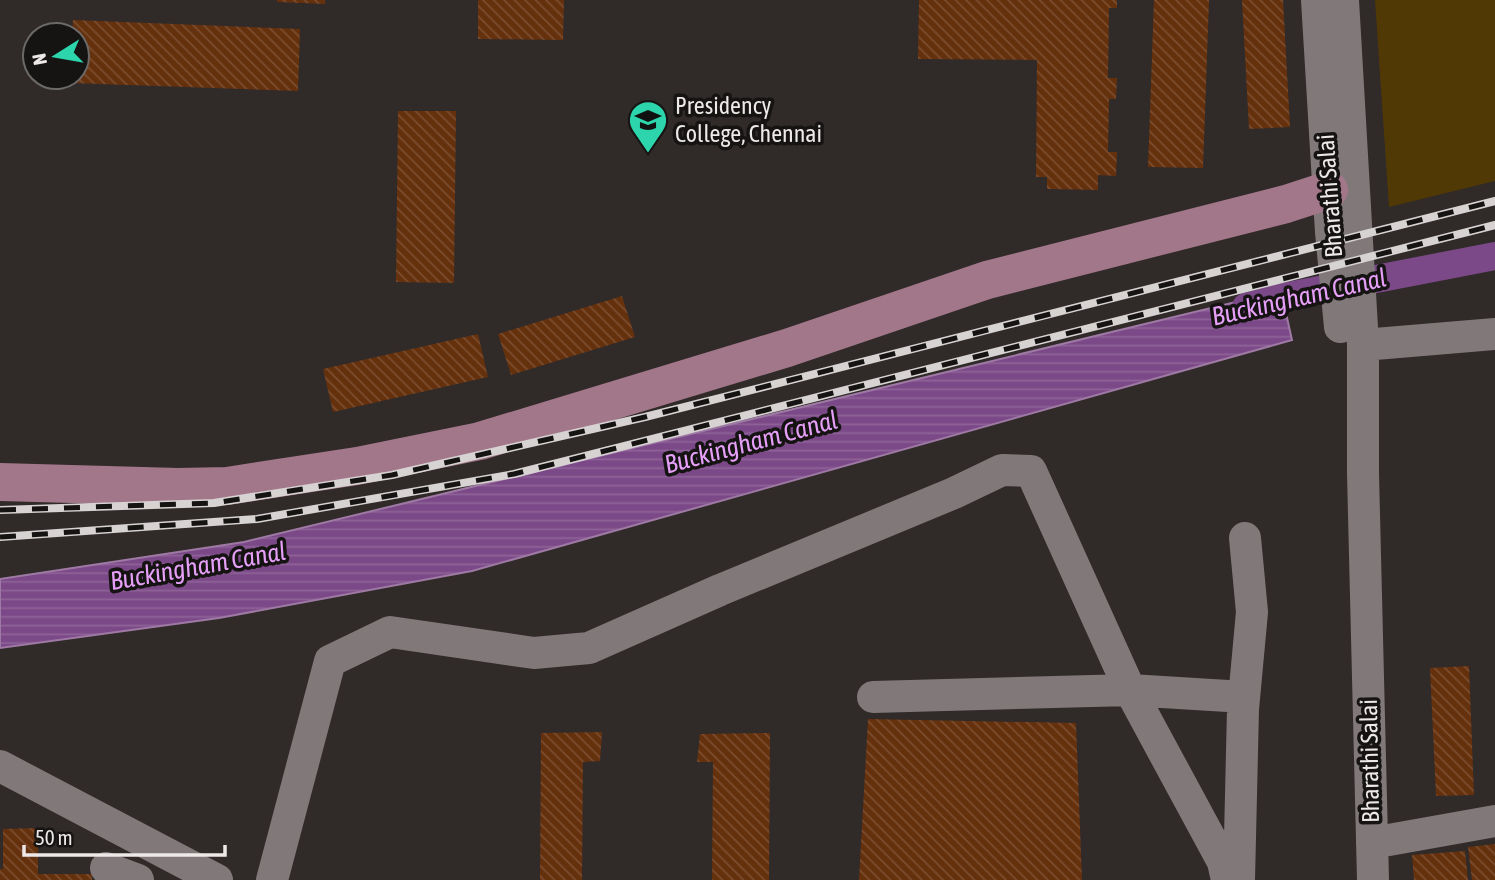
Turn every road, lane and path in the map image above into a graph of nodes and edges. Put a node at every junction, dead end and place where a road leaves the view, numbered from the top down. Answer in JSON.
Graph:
{"nodes":[{"id":1,"x":1317,"y":0,"type":"edge"},
{"id":2,"x":1343,"y":0,"type":"edge"},
{"id":3,"x":1329,"y":190,"type":"junction"},
{"id":4,"x":1343,"y":227,"type":"junction"},
{"id":5,"x":1354,"y":327,"type":"junction"},
{"id":6,"x":1495,"y":334,"type":"edge"},
{"id":7,"x":0,"y":482,"type":"edge"},
{"id":8,"x":1245,"y":538,"type":"dead end"},
{"id":9,"x":1130,"y":690,"type":"junction"},
{"id":10,"x":873,"y":697,"type":"dead end"},
{"id":11,"x":1244,"y":697,"type":"junction"},
{"id":12,"x":0,"y":766,"type":"edge"},
{"id":13,"x":1495,"y":821,"type":"edge"},
{"id":14,"x":1372,"y":843,"type":"junction"},
{"id":15,"x":106,"y":868,"type":"dead end"},
{"id":16,"x":138,"y":880,"type":"edge"},
{"id":17,"x":217,"y":880,"type":"edge"},
{"id":18,"x":272,"y":880,"type":"edge"},
{"id":19,"x":1227,"y":880,"type":"edge"},
{"id":20,"x":1239,"y":880,"type":"edge"},
{"id":21,"x":1373,"y":880,"type":"edge"}],
"edges":[{"from":1,"to":3,"type":"street","name":"Bharathi Salai"},
{"from":2,"to":4,"type":"street","name":"Bharathi Salai"},
{"from":3,"to":4,"type":"street","name":"Bharathi Salai"},
{"from":3,"to":7,"type":"main road"},
{"from":4,"to":5,"type":"street","name":"Bharathi Salai"},
{"from":5,"to":6,"type":"street"},
{"from":5,"to":14,"type":"street","name":"Bharathi Salai"},
{"from":8,"to":11,"type":"street"},
{"from":9,"to":10,"type":"street"},
{"from":9,"to":11,"type":"street"},
{"from":9,"to":18,"type":"street"},
{"from":9,"to":19,"type":"street"},
{"from":11,"to":20,"type":"street"},
{"from":12,"to":17,"type":"street"},
{"from":13,"to":14,"type":"street"},
{"from":14,"to":21,"type":"street","name":"Bharathi Salai"},
{"from":15,"to":16,"type":"street"}]}
